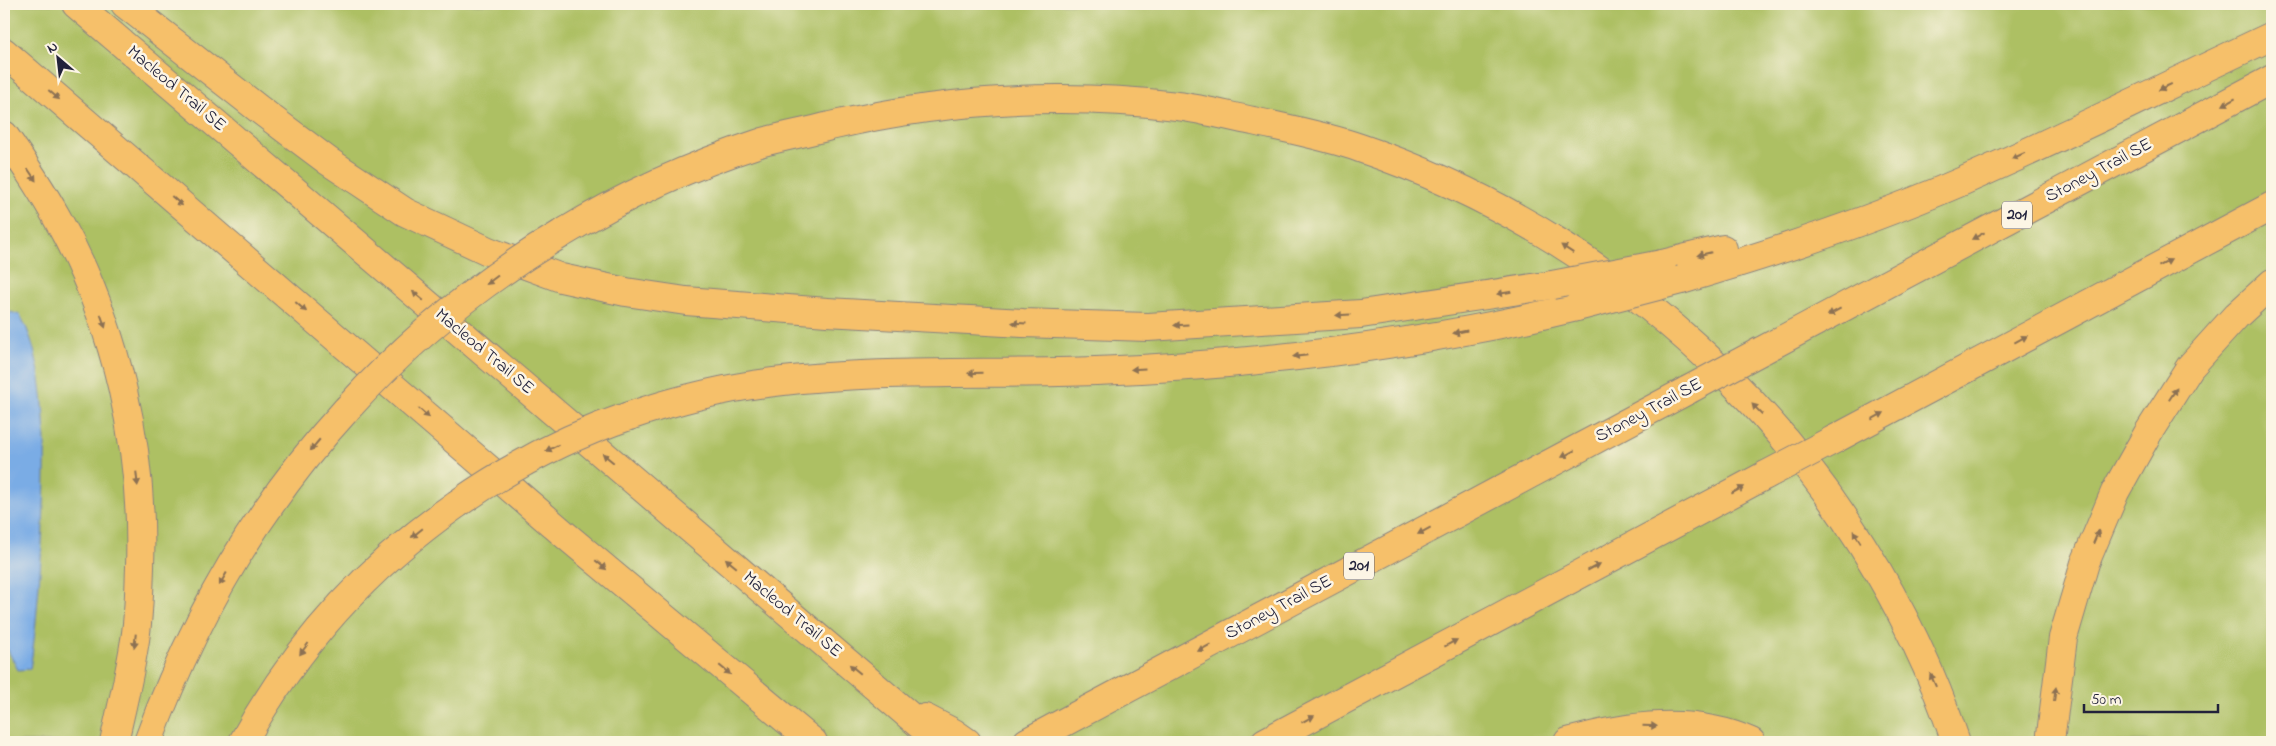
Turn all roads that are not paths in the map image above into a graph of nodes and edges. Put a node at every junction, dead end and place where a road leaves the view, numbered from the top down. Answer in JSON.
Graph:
{"nodes":[{"id":1,"x":76,"y":4,"type":"edge"},
{"id":2,"x":125,"y":4,"type":"edge"},
{"id":3,"x":2272,"y":36,"type":"edge"},
{"id":4,"x":4,"y":52,"type":"edge"},
{"id":5,"x":2272,"y":79,"type":"edge"},
{"id":6,"x":4,"y":135,"type":"edge"},
{"id":7,"x":2272,"y":206,"type":"edge"},
{"id":8,"x":1671,"y":272,"type":"junction"},
{"id":9,"x":2272,"y":283,"type":"edge"},
{"id":10,"x":892,"y":700,"type":"junction"},
{"id":11,"x":776,"y":713,"type":"junction"},
{"id":12,"x":114,"y":742,"type":"edge"},
{"id":13,"x":148,"y":742,"type":"edge"},
{"id":14,"x":243,"y":742,"type":"edge"},
{"id":15,"x":787,"y":742,"type":"edge"},
{"id":16,"x":813,"y":742,"type":"edge"},
{"id":17,"x":940,"y":742,"type":"edge"},
{"id":18,"x":967,"y":742,"type":"edge"},
{"id":19,"x":1028,"y":742,"type":"edge"},
{"id":20,"x":1265,"y":742,"type":"edge"},
{"id":21,"x":1568,"y":742,"type":"edge"},
{"id":22,"x":1750,"y":742,"type":"edge"},
{"id":23,"x":1956,"y":742,"type":"edge"},
{"id":24,"x":2050,"y":742,"type":"edge"}],
"edges":[{"from":10,"to":1,"type":"highway","name":"Macleod Trail SE","one_way":true},
{"from":8,"to":2,"type":"highway","one_way":true,"bridge":true},
{"from":3,"to":8,"type":"highway","one_way":true},
{"from":4,"to":11,"type":"highway","one_way":true},
{"from":5,"to":19,"type":"highway","name":"Stoney Trail SE","number":"201","one_way":true,"bridge":true},
{"from":6,"to":12,"type":"highway","one_way":true},
{"from":20,"to":7,"type":"highway","one_way":true,"bridge":true},
{"from":8,"to":14,"type":"highway","one_way":true,"bridge":true},
{"from":24,"to":9,"type":"highway","one_way":true},
{"from":10,"to":17,"type":"highway"},
{"from":10,"to":18,"type":"highway"},
{"from":11,"to":15,"type":"highway"},
{"from":11,"to":16,"type":"highway"},
{"from":23,"to":13,"type":"highway","one_way":true,"bridge":true},
{"from":21,"to":22,"type":"highway","one_way":true}]}
